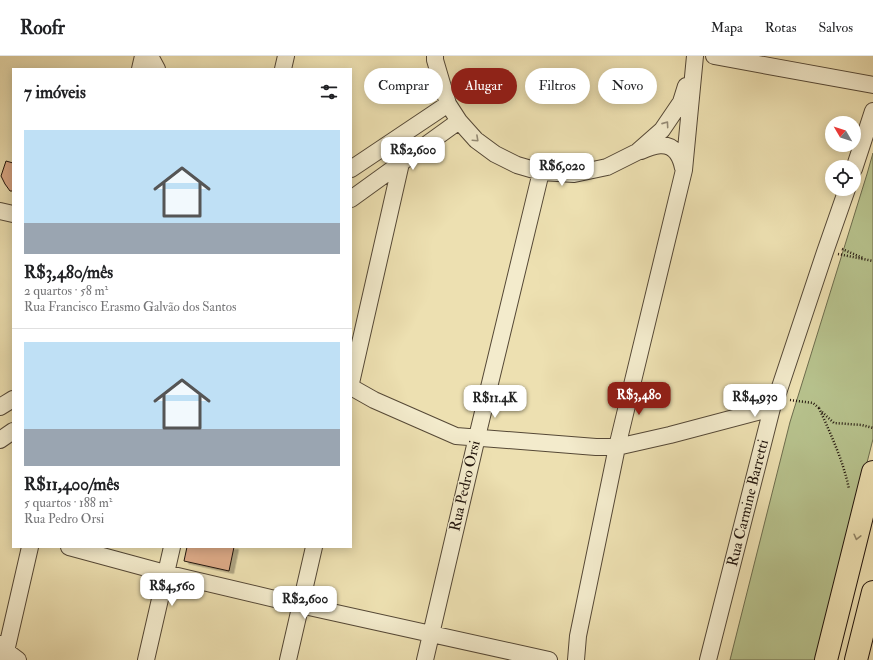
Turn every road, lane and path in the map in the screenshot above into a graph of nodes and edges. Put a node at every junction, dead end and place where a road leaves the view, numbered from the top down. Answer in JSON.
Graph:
{"nodes":[{"id":1,"x":143,"y":56,"type":"edge"},
{"id":2,"x":150,"y":56,"type":"edge"},
{"id":3,"x":286,"y":56,"type":"edge"},
{"id":4,"x":435,"y":56,"type":"edge"},
{"id":5,"x":694,"y":56,"type":"edge"},
{"id":6,"x":714,"y":56,"type":"edge"},
{"id":7,"x":140,"y":68,"type":"edge"},
{"id":8,"x":156,"y":68,"type":"edge"},
{"id":9,"x":283,"y":68,"type":"edge"},
{"id":10,"x":873,"y":85,"type":"edge"},
{"id":11,"x":448,"y":104,"type":"junction"},
{"id":12,"x":873,"y":111,"type":"edge"},
{"id":13,"x":459,"y":121,"type":"junction"},
{"id":14,"x":631,"y":155,"type":"junction"},
{"id":15,"x":857,"y":160,"type":"edge"},
{"id":16,"x":401,"y":163,"type":"junction"},
{"id":17,"x":352,"y":168,"type":"edge"},
{"id":18,"x":684,"y":170,"type":"junction"},
{"id":19,"x":541,"y":172,"type":"junction"},
{"id":20,"x":846,"y":196,"type":"edge"},
{"id":21,"x":352,"y":198,"type":"edge"},
{"id":22,"x":0,"y":211,"type":"edge"},
{"id":23,"x":12,"y":214,"type":"edge"},
{"id":24,"x":827,"y":248,"type":"junction"},
{"id":25,"x":873,"y":262,"type":"edge"},
{"id":26,"x":352,"y":379,"type":"edge"},
{"id":27,"x":352,"y":388,"type":"edge"},
{"id":28,"x":12,"y":400,"type":"edge"},
{"id":29,"x":774,"y":403,"type":"junction"},
{"id":30,"x":0,"y":407,"type":"edge"},
{"id":31,"x":819,"y":408,"type":"junction"},
{"id":32,"x":873,"y":428,"type":"edge"},
{"id":33,"x":12,"y":432,"type":"edge"},
{"id":34,"x":477,"y":437,"type":"junction"},
{"id":35,"x":0,"y":440,"type":"edge"},
{"id":36,"x":617,"y":447,"type":"junction"},
{"id":37,"x":873,"y":472,"type":"edge"},
{"id":38,"x":851,"y":494,"type":"dead end"},
{"id":39,"x":30,"y":548,"type":"edge"},
{"id":40,"x":73,"y":548,"type":"edge"},
{"id":41,"x":172,"y":548,"type":"edge"},
{"id":42,"x":314,"y":548,"type":"edge"},
{"id":43,"x":165,"y":573,"type":"junction"},
{"id":44,"x":873,"y":592,"type":"edge"},
{"id":45,"x":300,"y":605,"type":"junction"},
{"id":46,"x":431,"y":634,"type":"junction"},
{"id":47,"x":7,"y":654,"type":"edge"},
{"id":48,"x":146,"y":660,"type":"edge"},
{"id":49,"x":288,"y":660,"type":"edge"},
{"id":50,"x":425,"y":660,"type":"edge"},
{"id":51,"x":549,"y":660,"type":"edge"},
{"id":52,"x":576,"y":660,"type":"edge"},
{"id":53,"x":708,"y":660,"type":"edge"},
{"id":54,"x":826,"y":660,"type":"edge"},
{"id":55,"x":856,"y":660,"type":"edge"}],
"edges":[{"from":1,"to":7,"type":"street"},
{"from":2,"to":8,"type":"street"},
{"from":3,"to":9,"type":"street"},
{"from":4,"to":11,"type":"street"},
{"from":14,"to":5,"type":"street","one_way":true},
{"from":5,"to":18,"type":"street"},
{"from":6,"to":10,"type":"street"},
{"from":11,"to":13,"type":"street"},
{"from":11,"to":17,"type":"street"},
{"from":12,"to":15,"type":"street"},
{"from":13,"to":16,"type":"street"},
{"from":13,"to":19,"type":"street","one_way":true},
{"from":14,"to":18,"type":"street"},
{"from":14,"to":19,"type":"street"},
{"from":16,"to":21,"type":"street"},
{"from":16,"to":26,"type":"street"},
{"from":18,"to":36,"type":"street"},
{"from":19,"to":34,"type":"street","name":"Rua Pedro Orsi"},
{"from":20,"to":24,"type":"street","name":"Rua Carmine Barretti"},
{"from":22,"to":23,"type":"street"},
{"from":24,"to":25,"type":"path"},
{"from":24,"to":25,"type":"path"},
{"from":24,"to":29,"type":"street","name":"Rua Carmine Barretti"},
{"from":27,"to":34,"type":"street"},
{"from":28,"to":30,"type":"street"},
{"from":29,"to":31,"type":"path"},
{"from":29,"to":36,"type":"street"},
{"from":29,"to":53,"type":"street","name":"Rua Carmine Barretti"},
{"from":31,"to":32,"type":"path"},
{"from":31,"to":38,"type":"path"},
{"from":33,"to":35,"type":"street"},
{"from":34,"to":36,"type":"street"},
{"from":34,"to":46,"type":"street","name":"Rua Pedro Orsi"},
{"from":36,"to":52,"type":"street"},
{"from":37,"to":54,"type":"highway","one_way":true},
{"from":39,"to":47,"type":"street"},
{"from":40,"to":43,"type":"street"},
{"from":41,"to":43,"type":"street"},
{"from":42,"to":45,"type":"street"},
{"from":43,"to":45,"type":"street"},
{"from":43,"to":48,"type":"street"},
{"from":44,"to":55,"type":"highway"},
{"from":45,"to":46,"type":"street"},
{"from":45,"to":49,"type":"street"},
{"from":46,"to":50,"type":"street","name":"Rua Pedro Orsi"},
{"from":46,"to":51,"type":"street"}]}
